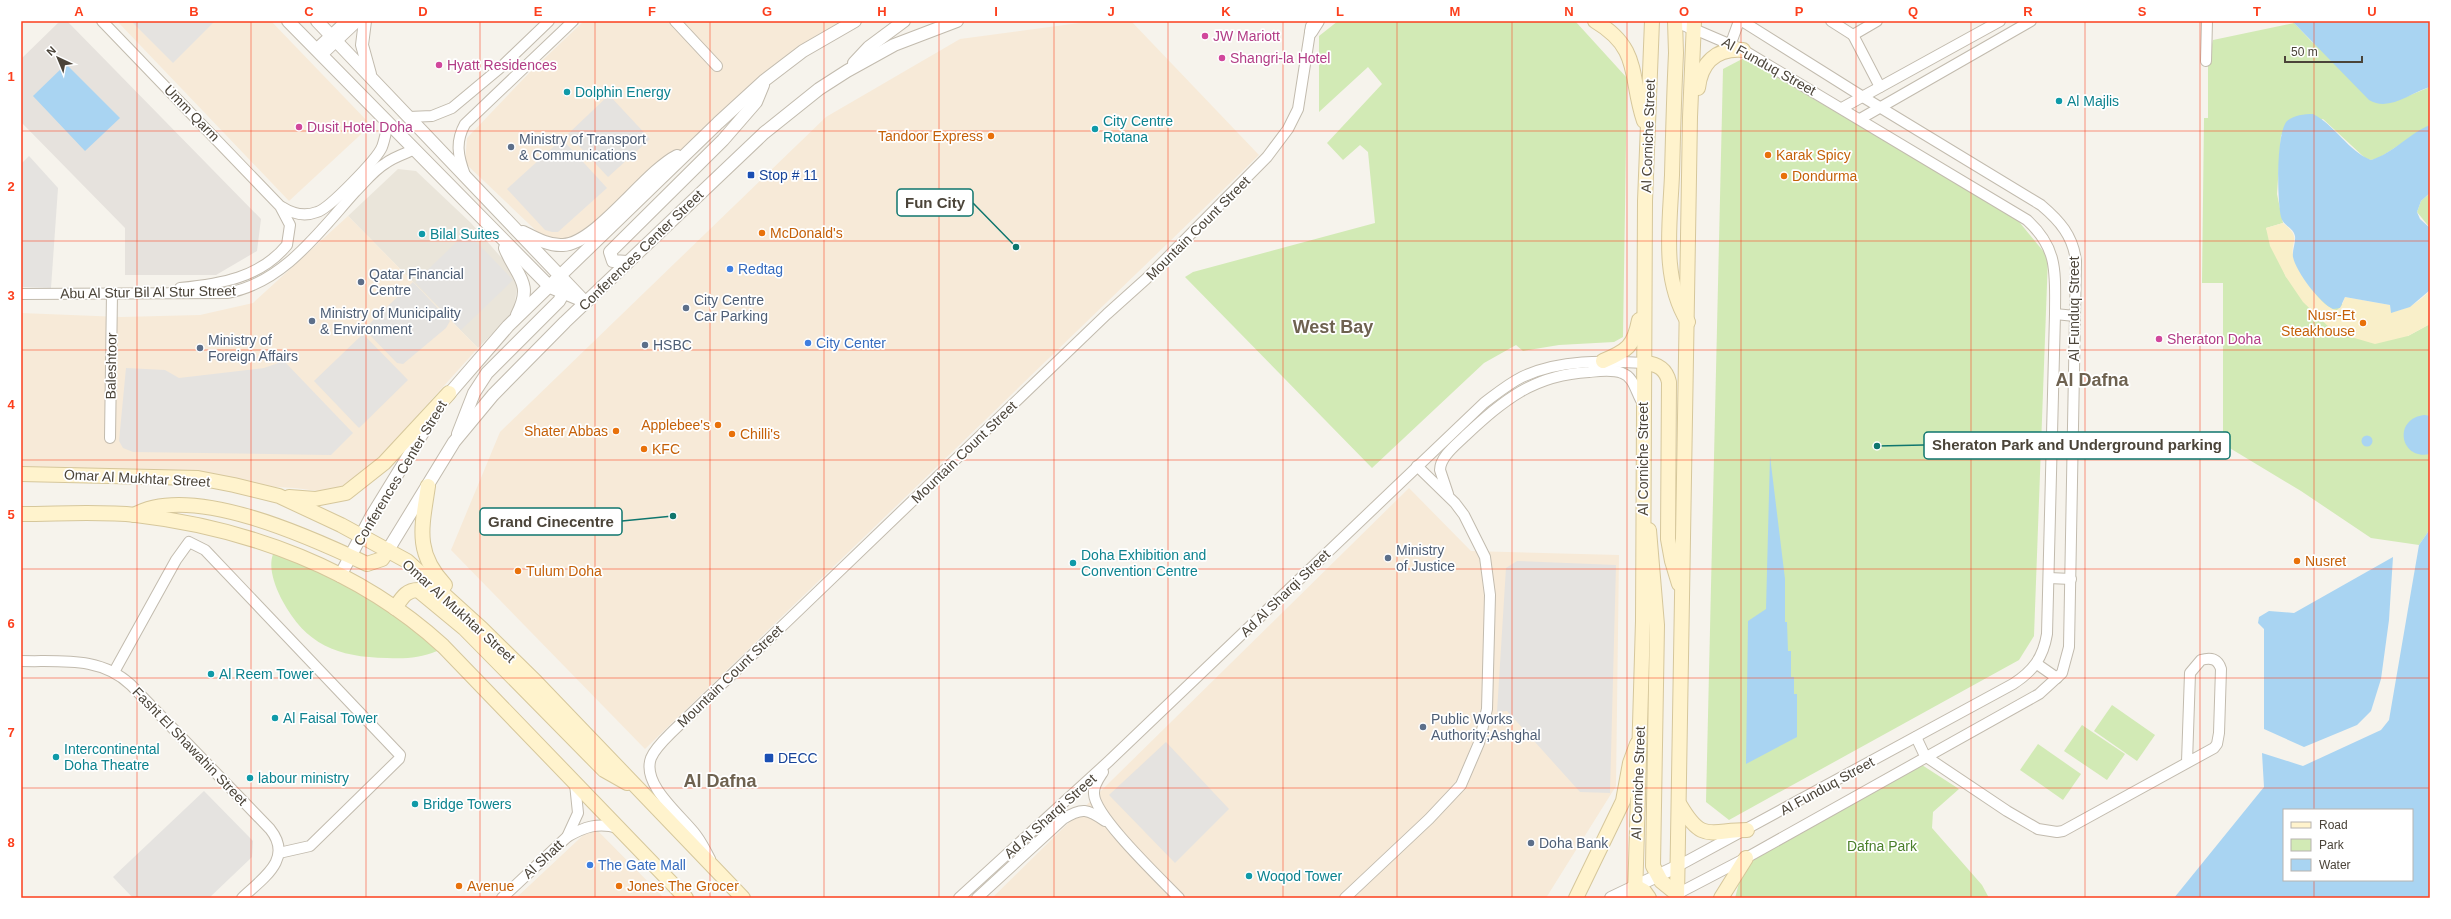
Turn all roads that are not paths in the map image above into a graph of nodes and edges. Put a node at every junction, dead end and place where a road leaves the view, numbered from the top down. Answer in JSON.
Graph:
{"nodes":[{"id":1,"x":102,"y":21,"type":"edge"},
{"id":2,"x":288,"y":21,"type":"edge"},
{"id":3,"x":317,"y":21,"type":"edge"},
{"id":4,"x":346,"y":21,"type":"edge"},
{"id":5,"x":358,"y":21,"type":"edge"},
{"id":6,"x":365,"y":21,"type":"edge"},
{"id":7,"x":550,"y":21,"type":"edge"},
{"id":8,"x":573,"y":21,"type":"edge"},
{"id":9,"x":675,"y":21,"type":"edge"},
{"id":10,"x":855,"y":21,"type":"edge"},
{"id":11,"x":904,"y":21,"type":"edge"},
{"id":12,"x":957,"y":21,"type":"edge"},
{"id":13,"x":1318,"y":21,"type":"edge"},
{"id":14,"x":1595,"y":21,"type":"edge"},
{"id":15,"x":1652,"y":21,"type":"edge"},
{"id":16,"x":1676,"y":21,"type":"edge"},
{"id":17,"x":1739,"y":21,"type":"edge"},
{"id":18,"x":1742,"y":21,"type":"edge"},
{"id":19,"x":1831,"y":21,"type":"edge"},
{"id":20,"x":1878,"y":21,"type":"edge"},
{"id":21,"x":2000,"y":21,"type":"edge"},
{"id":22,"x":2031,"y":21,"type":"edge"},
{"id":23,"x":2207,"y":21,"type":"edge"},
{"id":24,"x":1694,"y":25,"type":"edge"},
{"id":25,"x":1311,"y":26,"type":"edge"},
{"id":26,"x":1852,"y":35,"type":"junction"},
{"id":27,"x":333,"y":39,"type":"junction"},
{"id":28,"x":1737,"y":46,"type":"junction"},
{"id":29,"x":319,"y":52,"type":"junction"},
{"id":30,"x":2206,"y":60,"type":"dead end"},
{"id":31,"x":717,"y":66,"type":"dead end"},
{"id":32,"x":847,"y":71,"type":"junction"},
{"id":33,"x":370,"y":76,"type":"junction"},
{"id":34,"x":765,"y":80,"type":"junction"},
{"id":35,"x":1880,"y":87,"type":"junction"},
{"id":36,"x":1863,"y":97,"type":"junction"},
{"id":37,"x":1880,"y":107,"type":"junction"},
{"id":38,"x":1842,"y":108,"type":"junction"},
{"id":39,"x":409,"y":117,"type":"junction"},
{"id":40,"x":1690,"y":117,"type":"junction"},
{"id":41,"x":1860,"y":119,"type":"junction"},
{"id":42,"x":388,"y":123,"type":"junction"},
{"id":43,"x":1647,"y":130,"type":"junction"},
{"id":44,"x":413,"y":150,"type":"junction"},
{"id":45,"x":690,"y":150,"type":"junction"},
{"id":46,"x":465,"y":175,"type":"junction"},
{"id":47,"x":280,"y":206,"type":"junction"},
{"id":48,"x":516,"y":228,"type":"junction"},
{"id":49,"x":502,"y":239,"type":"junction"},
{"id":50,"x":627,"y":262,"type":"junction"},
{"id":51,"x":561,"y":276,"type":"junction"},
{"id":52,"x":550,"y":287,"type":"junction"},
{"id":53,"x":1646,"y":290,"type":"junction"},
{"id":54,"x":24,"y":293,"type":"edge"},
{"id":55,"x":112,"y":294,"type":"junction"},
{"id":56,"x":563,"y":294,"type":"junction"},
{"id":57,"x":155,"y":295,"type":"junction"},
{"id":58,"x":586,"y":302,"type":"junction"},
{"id":59,"x":2056,"y":314,"type":"junction"},
{"id":60,"x":2075,"y":316,"type":"junction"},
{"id":61,"x":1688,"y":322,"type":"junction"},
{"id":62,"x":508,"y":326,"type":"junction"},
{"id":63,"x":1603,"y":361,"type":"junction"},
{"id":64,"x":1645,"y":363,"type":"junction"},
{"id":65,"x":449,"y":393,"type":"junction"},
{"id":66,"x":1644,"y":405,"type":"junction"},
{"id":67,"x":110,"y":438,"type":"dead end"},
{"id":68,"x":454,"y":442,"type":"junction"},
{"id":69,"x":1417,"y":466,"type":"junction"},
{"id":70,"x":21,"y":474,"type":"edge"},
{"id":71,"x":428,"y":486,"type":"junction"},
{"id":72,"x":279,"y":496,"type":"junction"},
{"id":73,"x":1450,"y":497,"type":"junction"},
{"id":74,"x":1643,"y":513,"type":"junction"},
{"id":75,"x":21,"y":514,"type":"edge"},
{"id":76,"x":134,"y":515,"type":"junction"},
{"id":77,"x":362,"y":535,"type":"junction"},
{"id":78,"x":388,"y":550,"type":"junction"},
{"id":79,"x":351,"y":556,"type":"junction"},
{"id":80,"x":340,"y":576,"type":"junction"},
{"id":81,"x":2049,"y":578,"type":"junction"},
{"id":82,"x":2071,"y":578,"type":"junction"},
{"id":83,"x":1682,"y":592,"type":"junction"},
{"id":84,"x":457,"y":606,"type":"junction"},
{"id":85,"x":395,"y":608,"type":"junction"},
{"id":86,"x":21,"y":661,"type":"edge"},
{"id":87,"x":2037,"y":664,"type":"junction"},
{"id":88,"x":114,"y":672,"type":"junction"},
{"id":89,"x":2057,"y":678,"type":"junction"},
{"id":90,"x":1916,"y":737,"type":"junction"},
{"id":91,"x":1639,"y":738,"type":"junction"},
{"id":92,"x":1925,"y":756,"type":"junction"},
{"id":93,"x":1109,"y":762,"type":"junction"},
{"id":94,"x":2187,"y":762,"type":"junction"},
{"id":95,"x":575,"y":784,"type":"junction"},
{"id":96,"x":635,"y":786,"type":"junction"},
{"id":97,"x":1680,"y":806,"type":"junction"},
{"id":98,"x":1109,"y":823,"type":"junction"},
{"id":99,"x":618,"y":828,"type":"junction"},
{"id":100,"x":1747,"y":830,"type":"junction"},
{"id":101,"x":567,"y":836,"type":"junction"},
{"id":102,"x":279,"y":853,"type":"junction"},
{"id":103,"x":1746,"y":858,"type":"junction"},
{"id":104,"x":1678,"y":866,"type":"junction"},
{"id":105,"x":714,"y":868,"type":"junction"},
{"id":106,"x":1656,"y":876,"type":"junction"},
{"id":107,"x":1635,"y":892,"type":"edge"},
{"id":108,"x":1674,"y":897,"type":"edge"},
{"id":109,"x":242,"y":898,"type":"edge"},
{"id":110,"x":502,"y":898,"type":"edge"},
{"id":111,"x":686,"y":898,"type":"edge"},
{"id":112,"x":743,"y":898,"type":"edge"},
{"id":113,"x":959,"y":898,"type":"edge"},
{"id":114,"x":977,"y":898,"type":"edge"},
{"id":115,"x":1179,"y":898,"type":"edge"},
{"id":116,"x":1345,"y":898,"type":"edge"},
{"id":117,"x":1576,"y":898,"type":"edge"},
{"id":118,"x":1611,"y":898,"type":"edge"},
{"id":119,"x":1649,"y":898,"type":"edge"},
{"id":120,"x":1721,"y":898,"type":"edge"}],
"edges":[{"from":1,"to":47,"type":"street","name":"Umm Qarm"},
{"from":2,"to":29,"type":"street"},
{"from":3,"to":27,"type":"street"},
{"from":4,"to":27,"type":"street"},
{"from":5,"to":27,"type":"street"},
{"from":6,"to":33,"type":"street"},
{"from":7,"to":39,"type":"street"},
{"from":8,"to":46,"type":"street"},
{"from":9,"to":31,"type":"street"},
{"from":10,"to":34,"type":"street","name":"Conferences Center Street"},
{"from":11,"to":32,"type":"street"},
{"from":12,"to":32,"type":"street","name":"Conferences Center Street"},
{"from":13,"to":25,"type":"street"},
{"from":14,"to":43,"type":"main road"},
{"from":15,"to":43,"type":"main road","name":"Al Corniche Street"},
{"from":16,"to":24,"type":"street"},
{"from":16,"to":61,"type":"main road"},
{"from":17,"to":28,"type":"street"},
{"from":18,"to":36,"type":"street","name":"Al Funduq Street"},
{"from":19,"to":26,"type":"street"},
{"from":20,"to":26,"type":"street"},
{"from":21,"to":35,"type":"street"},
{"from":22,"to":37,"type":"street"},
{"from":23,"to":30,"type":"street"},
{"from":24,"to":28,"type":"street","name":"Al Funduq Street"},
{"from":24,"to":40,"type":"main road"},
{"from":25,"to":105,"type":"street","name":"Mountain Count Street"},
{"from":26,"to":35,"type":"street"},
{"from":27,"to":29,"type":"street"},
{"from":27,"to":33,"type":"street"},
{"from":28,"to":38,"type":"street","name":"Al Funduq Street"},
{"from":28,"to":40,"type":"main road"},
{"from":29,"to":42,"type":"street"},
{"from":32,"to":50,"type":"street","name":"Conferences Center Street"},
{"from":33,"to":39,"type":"street"},
{"from":34,"to":45,"type":"street","name":"Conferences Center Street"},
{"from":34,"to":50,"type":"street"},
{"from":35,"to":36,"type":"street"},
{"from":36,"to":37,"type":"street","name":"Al Funduq Street"},
{"from":36,"to":38,"type":"street"},
{"from":37,"to":41,"type":"street"},
{"from":37,"to":60,"type":"street","name":"Al Funduq Street"},
{"from":38,"to":41,"type":"street","name":"Al Funduq Street"},
{"from":39,"to":46,"type":"street"},
{"from":40,"to":61,"type":"main road"},
{"from":41,"to":59,"type":"street","name":"Al Funduq Street"},
{"from":42,"to":44,"type":"street"},
{"from":42,"to":47,"type":"street","name":"Umm Qarm"},
{"from":43,"to":53,"type":"main road","name":"Al Corniche Street"},
{"from":44,"to":49,"type":"street"},
{"from":44,"to":57,"type":"street","name":"Abu Al Stur Bil Al Stur Street"},
{"from":45,"to":48,"type":"street"},
{"from":45,"to":51,"type":"street","name":"Conferences Center Street"},
{"from":46,"to":48,"type":"street"},
{"from":47,"to":57,"type":"street","name":"Umm Qarm"},
{"from":48,"to":51,"type":"street"},
{"from":49,"to":52,"type":"street"},
{"from":49,"to":62,"type":"street"},
{"from":50,"to":58,"type":"street","name":"Conferences Center Street"},
{"from":51,"to":52,"type":"street","name":"Conferences Center Street"},
{"from":51,"to":56,"type":"street"},
{"from":51,"to":58,"type":"street"},
{"from":52,"to":56,"type":"street"},
{"from":52,"to":62,"type":"street","name":"Conferences Center Street"},
{"from":53,"to":63,"type":"main road"},
{"from":53,"to":64,"type":"main road","name":"Al Corniche Street"},
{"from":54,"to":55,"type":"street","name":"Abu Al Stur Bil Al Stur Street"},
{"from":55,"to":57,"type":"street","name":"Abu Al Stur Bil Al Stur Street"},
{"from":55,"to":67,"type":"street","name":"Baleshtoor"},
{"from":56,"to":58,"type":"street"},
{"from":56,"to":68,"type":"street"},
{"from":58,"to":68,"type":"street","name":"Conferences Center Street"},
{"from":59,"to":60,"type":"street"},
{"from":59,"to":81,"type":"street","name":"Al Funduq Street"},
{"from":60,"to":82,"type":"street","name":"Al Funduq Street"},
{"from":61,"to":83,"type":"main road"},
{"from":62,"to":65,"type":"street","name":"Conferences Center Street"},
{"from":63,"to":64,"type":"street","name":"Ad Al Sharqi Street"},
{"from":63,"to":69,"type":"street","name":"Ad Al Sharqi Street"},
{"from":64,"to":66,"type":"main road","name":"Al Corniche Street"},
{"from":64,"to":83,"type":"main road"},
{"from":65,"to":72,"type":"main road"},
{"from":65,"to":77,"type":"street","name":"Conferences Center Street"},
{"from":66,"to":73,"type":"street"},
{"from":66,"to":74,"type":"main road","name":"Al Corniche Street"},
{"from":68,"to":71,"type":"street","name":"Conferences Center Street"},
{"from":69,"to":73,"type":"street"},
{"from":69,"to":93,"type":"street","name":"Ad Al Sharqi Street"},
{"from":70,"to":72,"type":"main road","name":"Omar Al Mukhtar Street"},
{"from":71,"to":78,"type":"street","name":"Conferences Center Street"},
{"from":71,"to":84,"type":"main road"},
{"from":72,"to":77,"type":"main road","name":"Omar Al Mukhtar Street"},
{"from":73,"to":116,"type":"street"},
{"from":74,"to":91,"type":"main road","name":"Al Corniche Street"},
{"from":74,"to":106,"type":"main road"},
{"from":75,"to":76,"type":"main road"},
{"from":76,"to":79,"type":"main road"},
{"from":76,"to":80,"type":"main road"},
{"from":77,"to":78,"type":"main road","name":"Omar Al Mukhtar Street"},
{"from":77,"to":79,"type":"street","name":"Conferences Center Street"},
{"from":78,"to":79,"type":"main road"},
{"from":78,"to":84,"type":"main road","name":"Omar Al Mukhtar Street"},
{"from":79,"to":80,"type":"street","name":"Conferences Center Street"},
{"from":80,"to":85,"type":"main road"},
{"from":81,"to":82,"type":"street"},
{"from":81,"to":87,"type":"street","name":"Al Funduq Street"},
{"from":82,"to":89,"type":"street","name":"Al Funduq Street"},
{"from":83,"to":97,"type":"main road"},
{"from":84,"to":96,"type":"main road","name":"Omar Al Mukhtar Street"},
{"from":85,"to":95,"type":"main road"},
{"from":85,"to":96,"type":"main road"},
{"from":86,"to":88,"type":"street","name":"Fasht El Shawahin Street"},
{"from":87,"to":89,"type":"street"},
{"from":87,"to":90,"type":"street","name":"Al Funduq Street"},
{"from":88,"to":102,"type":"street","name":"Fasht El Shawahin Street"},
{"from":88,"to":102,"type":"street"},
{"from":89,"to":92,"type":"street","name":"Al Funduq Street"},
{"from":90,"to":92,"type":"street"},
{"from":90,"to":100,"type":"street","name":"Al Funduq Street"},
{"from":91,"to":107,"type":"main road","name":"Al Corniche Street"},
{"from":91,"to":117,"type":"main road"},
{"from":92,"to":94,"type":"street"},
{"from":92,"to":103,"type":"street","name":"Al Funduq Street"},
{"from":93,"to":98,"type":"street"},
{"from":93,"to":113,"type":"street","name":"Ad Al Sharqi Street"},
{"from":94,"to":94,"type":"street"},
{"from":95,"to":99,"type":"main road"},
{"from":95,"to":101,"type":"street","name":"Al Shatt"},
{"from":96,"to":105,"type":"main road","name":"Omar Al Mukhtar Street"},
{"from":97,"to":100,"type":"main road"},
{"from":97,"to":104,"type":"main road"},
{"from":98,"to":114,"type":"street","name":"Ad Al Sharqi Street"},
{"from":98,"to":115,"type":"street"},
{"from":99,"to":101,"type":"street","name":"Al Shatt"},
{"from":99,"to":111,"type":"main road"},
{"from":100,"to":104,"type":"street","name":"Al Funduq Street"},
{"from":101,"to":110,"type":"street","name":"Al Shatt"},
{"from":102,"to":109,"type":"street"},
{"from":103,"to":108,"type":"street","name":"Al Funduq Street"},
{"from":103,"to":120,"type":"main road"},
{"from":104,"to":106,"type":"street","name":"Al Funduq Street"},
{"from":104,"to":108,"type":"main road"},
{"from":105,"to":112,"type":"main road","name":"Omar Al Mukhtar Street"},
{"from":106,"to":107,"type":"street","name":"Al Funduq Street"},
{"from":106,"to":108,"type":"main road"},
{"from":107,"to":118,"type":"street","name":"Al Funduq Street"},
{"from":107,"to":119,"type":"main road"}]}
